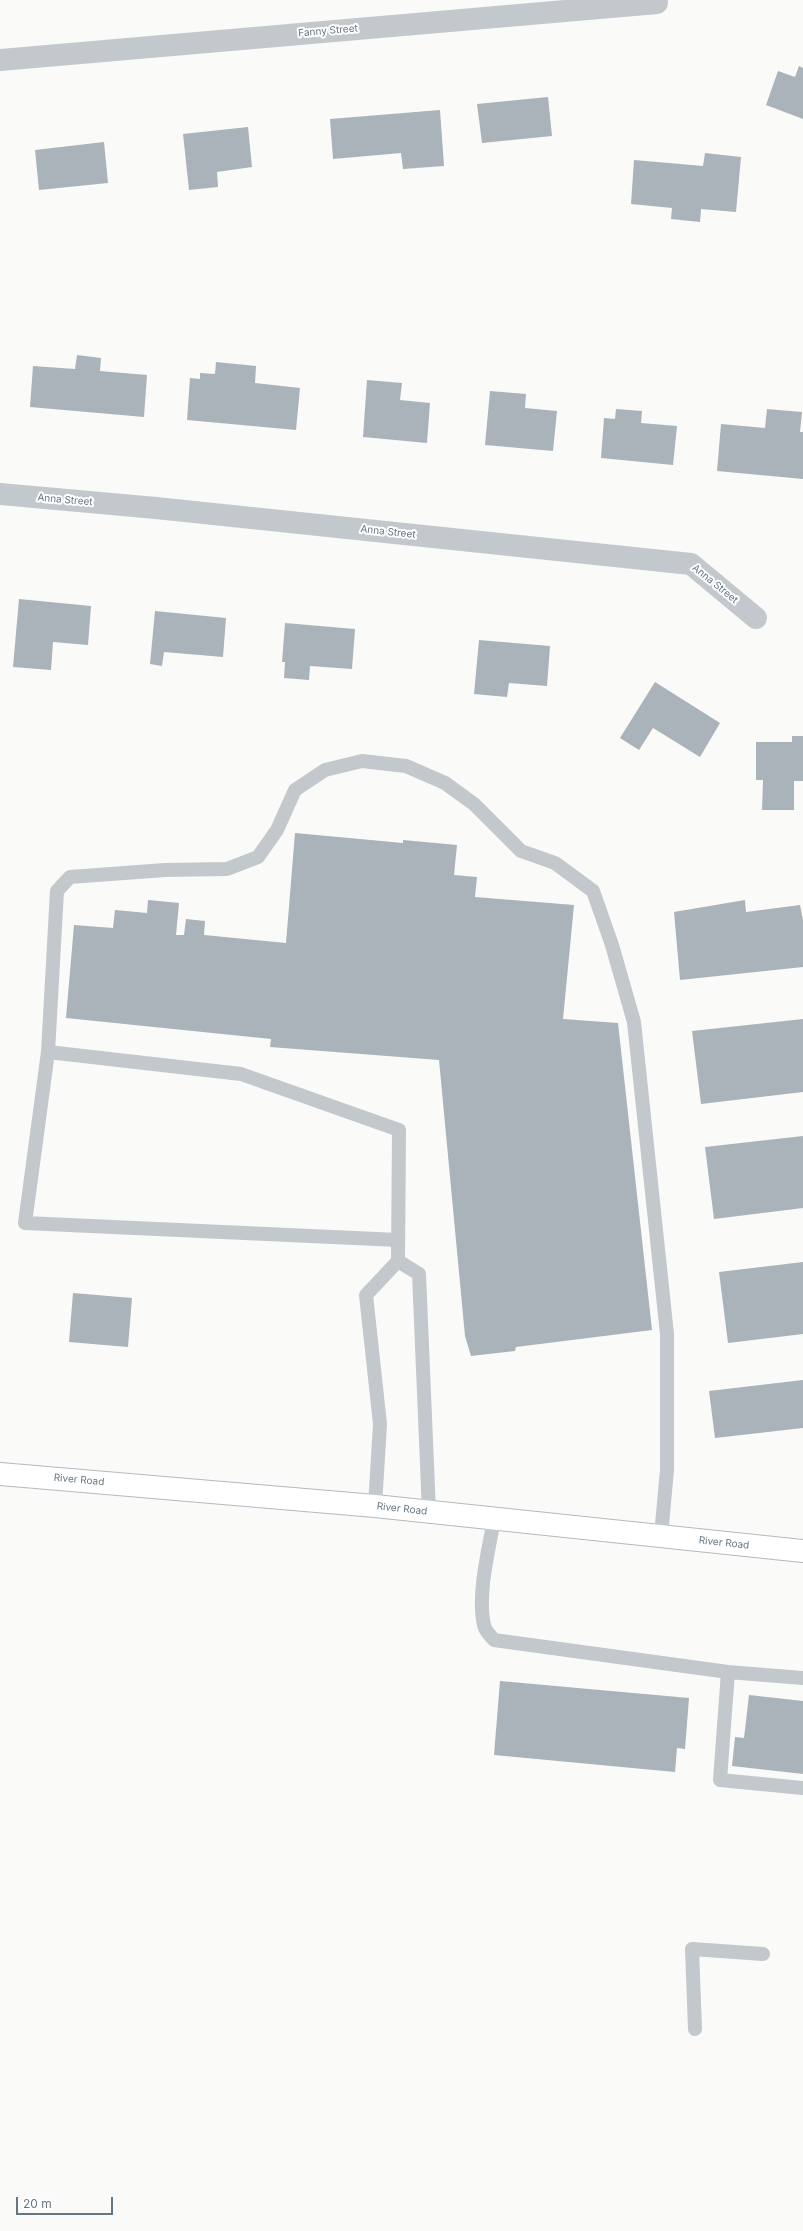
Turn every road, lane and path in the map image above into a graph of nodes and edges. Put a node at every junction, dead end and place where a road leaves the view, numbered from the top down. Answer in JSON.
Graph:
{"nodes":[{"id":1,"x":657,"y":3,"type":"dead end"},
{"id":2,"x":0,"y":60,"type":"edge"},
{"id":3,"x":0,"y":494,"type":"edge"},
{"id":4,"x":756,"y":618,"type":"dead end"},
{"id":5,"x":48,"y":1052,"type":"junction"},
{"id":6,"x":398,"y":1240,"type":"junction"},
{"id":7,"x":398,"y":1261,"type":"junction"},
{"id":8,"x":0,"y":1474,"type":"edge"},
{"id":9,"x":375,"y":1506,"type":"junction"},
{"id":10,"x":429,"y":1512,"type":"junction"},
{"id":11,"x":494,"y":1518,"type":"junction"},
{"id":12,"x":661,"y":1536,"type":"junction"},
{"id":13,"x":803,"y":1551,"type":"edge"},
{"id":14,"x":728,"y":1672,"type":"junction"},
{"id":15,"x":803,"y":1678,"type":"edge"},
{"id":16,"x":803,"y":1788,"type":"edge"},
{"id":17,"x":763,"y":1954,"type":"dead end"},
{"id":18,"x":695,"y":2029,"type":"dead end"}],
"edges":[{"from":1,"to":2,"type":"street","name":"Fanny Street"},
{"from":3,"to":4,"type":"street","name":"Anna Street"},
{"from":5,"to":6,"type":"lane"},
{"from":5,"to":6,"type":"lane"},
{"from":5,"to":12,"type":"lane"},
{"from":6,"to":7,"type":"lane"},
{"from":7,"to":9,"type":"lane"},
{"from":7,"to":10,"type":"lane"},
{"from":8,"to":9,"type":"main road","name":"River Road"},
{"from":9,"to":10,"type":"main road","name":"River Road"},
{"from":10,"to":11,"type":"main road","name":"River Road"},
{"from":11,"to":12,"type":"main road","name":"River Road"},
{"from":11,"to":14,"type":"lane"},
{"from":12,"to":13,"type":"main road","name":"River Road"},
{"from":14,"to":15,"type":"lane"},
{"from":14,"to":16,"type":"lane"},
{"from":17,"to":18,"type":"lane"}]}
